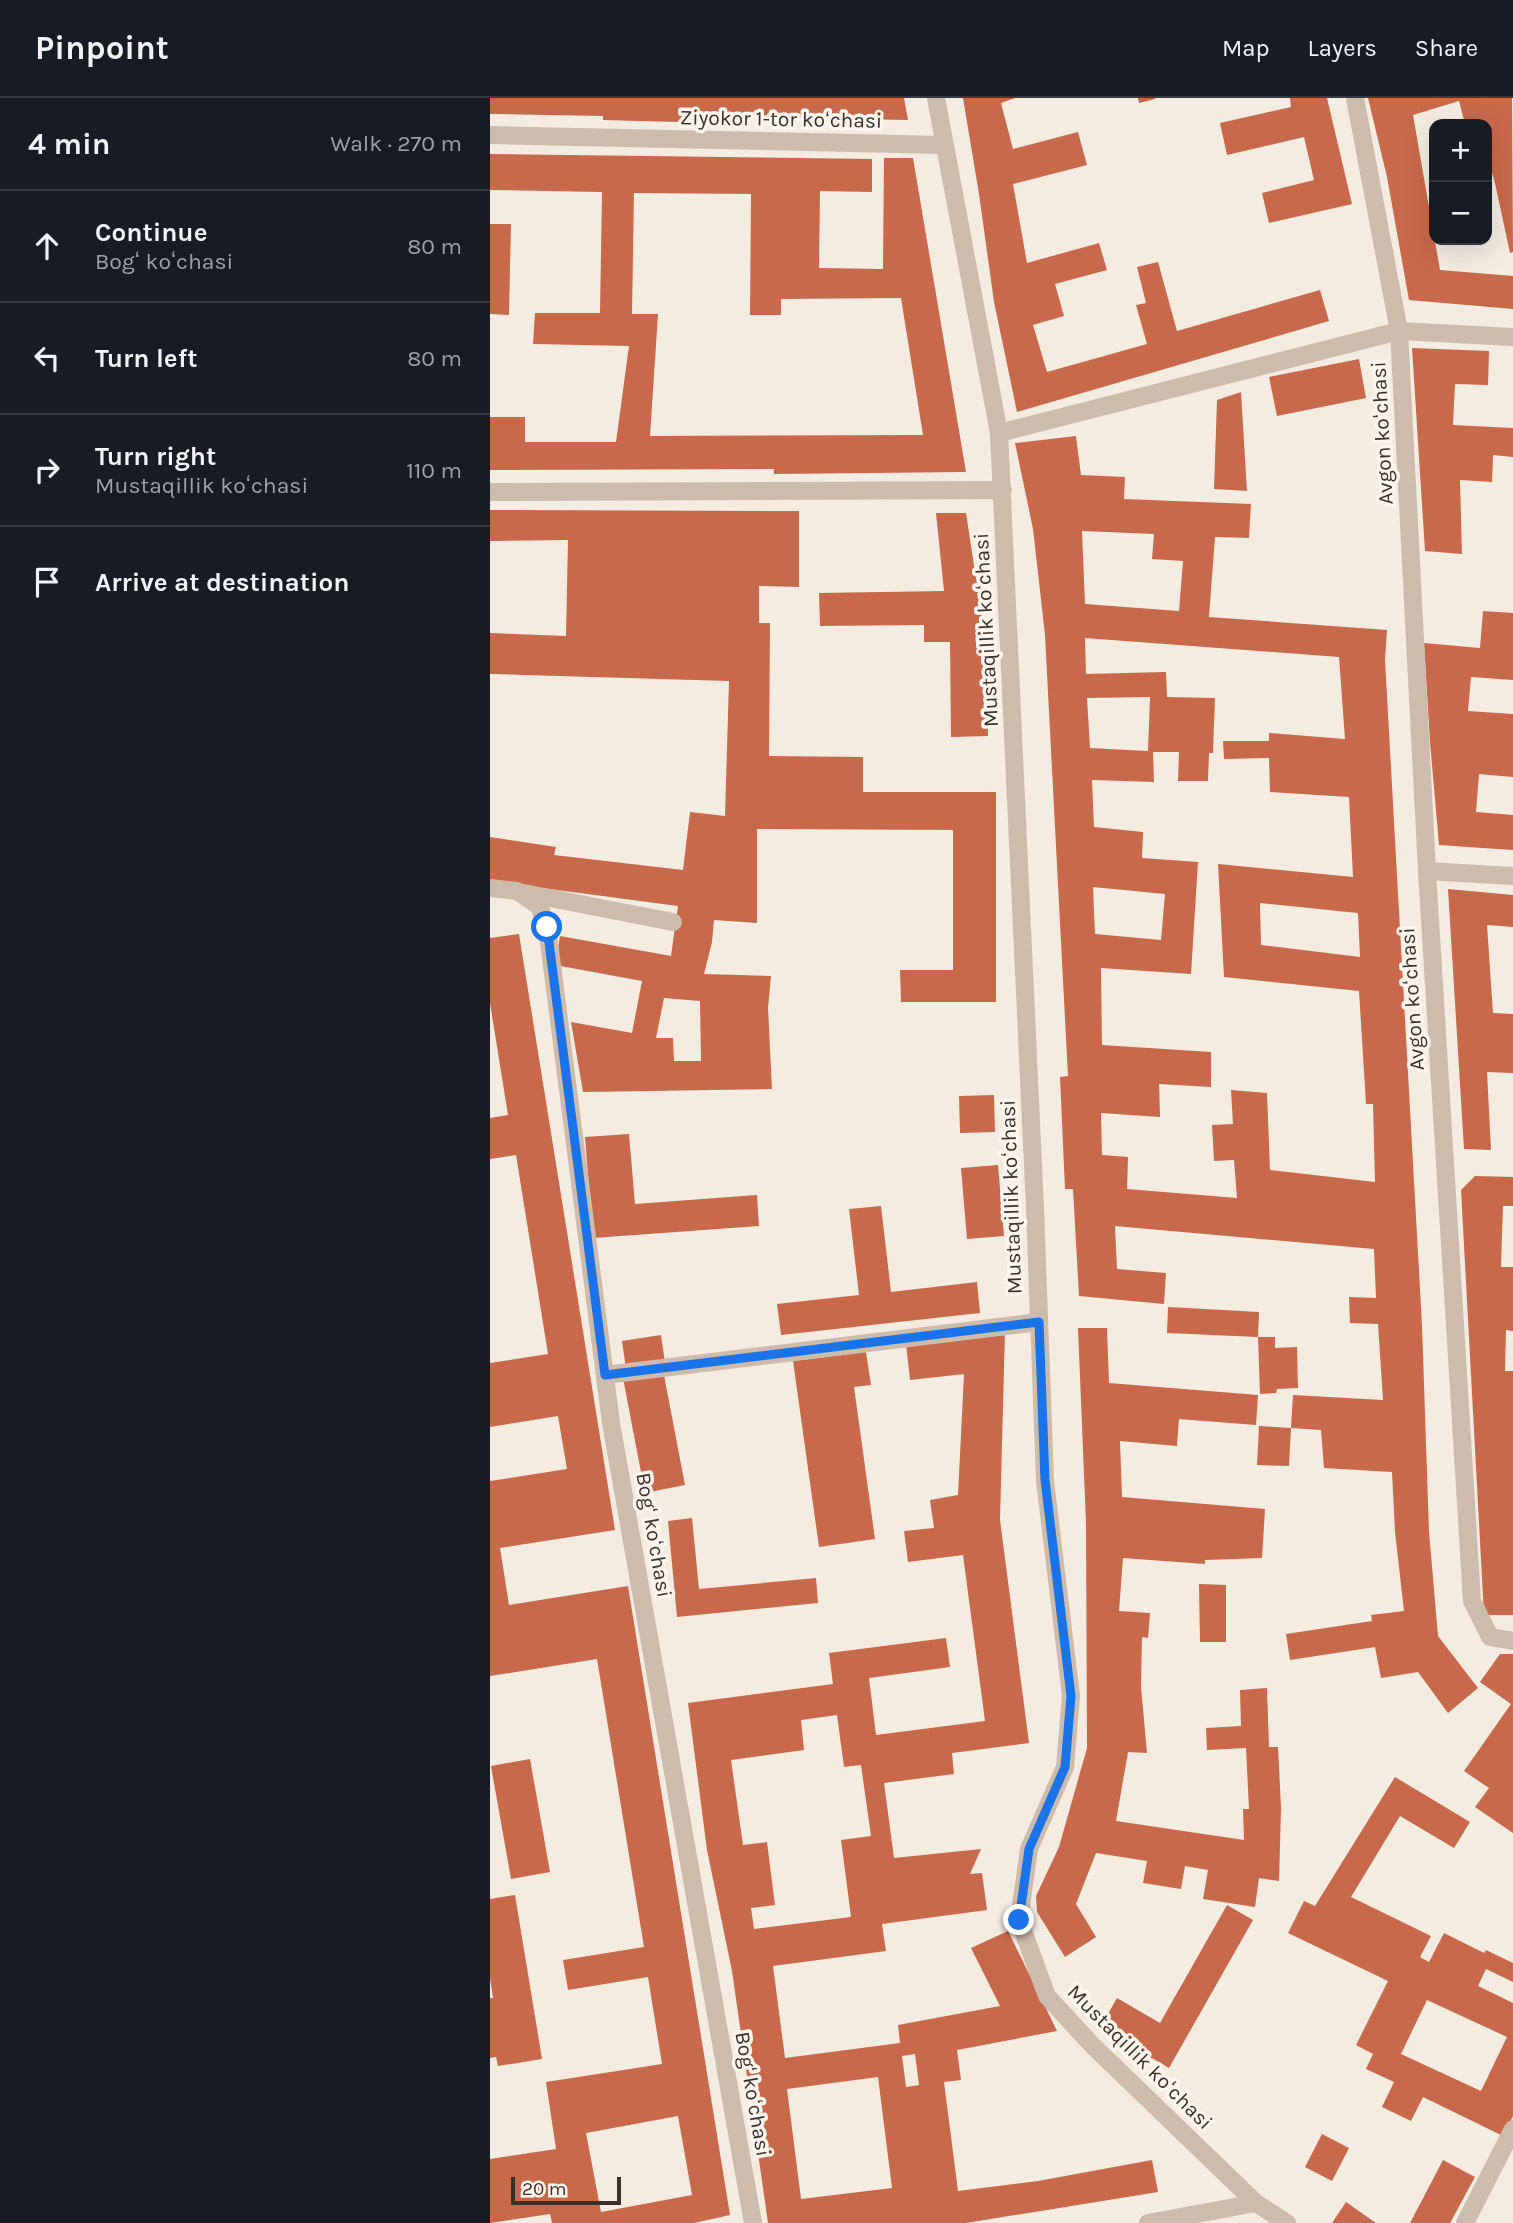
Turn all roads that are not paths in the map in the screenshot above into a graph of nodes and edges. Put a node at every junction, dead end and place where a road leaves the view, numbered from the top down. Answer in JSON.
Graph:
{"nodes":[{"id":1,"x":936,"y":98,"type":"edge"},
{"id":2,"x":1355,"y":98,"type":"edge"},
{"id":3,"x":490,"y":135,"type":"edge"},
{"id":4,"x":944,"y":145,"type":"junction"},
{"id":5,"x":1399,"y":331,"type":"junction"},
{"id":6,"x":1513,"y":337,"type":"edge"},
{"id":7,"x":999,"y":433,"type":"junction"},
{"id":8,"x":1003,"y":490,"type":"junction"},
{"id":9,"x":490,"y":492,"type":"edge"},
{"id":10,"x":1427,"y":871,"type":"junction"},
{"id":11,"x":1513,"y":876,"type":"edge"},
{"id":12,"x":490,"y":888,"type":"edge"},
{"id":13,"x":517,"y":891,"type":"junction"},
{"id":14,"x":673,"y":922,"type":"dead end"},
{"id":15,"x":1039,"y":1322,"type":"junction"},
{"id":16,"x":605,"y":1375,"type":"junction"},
{"id":17,"x":1513,"y":1641,"type":"edge"},
{"id":18,"x":1513,"y":2129,"type":"edge"},
{"id":19,"x":1256,"y":2203,"type":"junction"},
{"id":20,"x":1235,"y":2215,"type":"edge"},
{"id":21,"x":753,"y":2223,"type":"edge"},
{"id":22,"x":1149,"y":2223,"type":"edge"},
{"id":23,"x":1287,"y":2223,"type":"edge"},
{"id":24,"x":1465,"y":2223,"type":"edge"}],
"edges":[{"from":1,"to":4,"type":"street","name":"Mustaqillik koʻchasi"},
{"from":2,"to":5,"type":"street","name":"Avgon koʻchasi"},
{"from":3,"to":4,"type":"street","name":"Ziyokor 1-tor koʻchasi"},
{"from":4,"to":7,"type":"street","name":"Mustaqillik koʻchasi"},
{"from":5,"to":6,"type":"street","name":"Avgon koʻchasi"},
{"from":5,"to":7,"type":"street"},
{"from":5,"to":10,"type":"street","name":"Avgon koʻchasi"},
{"from":7,"to":8,"type":"street","name":"Mustaqillik koʻchasi"},
{"from":8,"to":9,"type":"street"},
{"from":8,"to":15,"type":"street","name":"Mustaqillik koʻchasi"},
{"from":10,"to":11,"type":"street"},
{"from":10,"to":17,"type":"street","name":"Avgon koʻchasi"},
{"from":12,"to":13,"type":"street"},
{"from":13,"to":14,"type":"street"},
{"from":13,"to":16,"type":"street","name":"Bogʻ koʻchasi"},
{"from":15,"to":16,"type":"street"},
{"from":15,"to":19,"type":"street","name":"Mustaqillik koʻchasi"},
{"from":16,"to":21,"type":"street","name":"Bogʻ koʻchasi"},
{"from":18,"to":24,"type":"street"},
{"from":19,"to":20,"type":"street"},
{"from":19,"to":23,"type":"street","name":"Mustaqillik koʻchasi"},
{"from":20,"to":22,"type":"street"}]}
